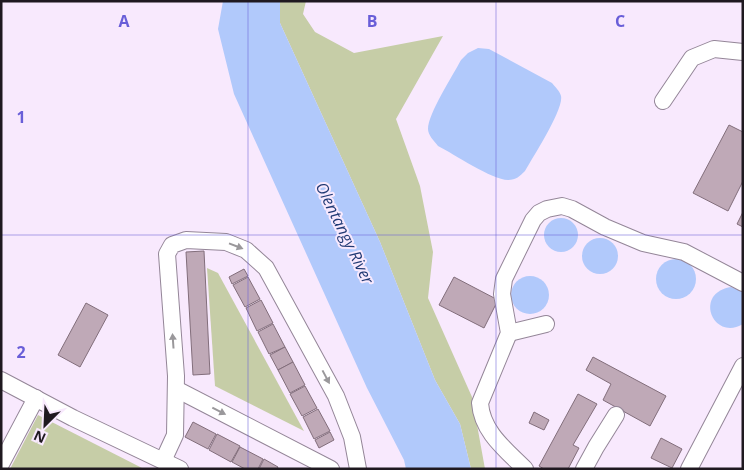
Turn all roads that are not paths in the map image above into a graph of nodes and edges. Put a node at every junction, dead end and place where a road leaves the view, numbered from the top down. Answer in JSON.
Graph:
{"nodes":[{"id":1,"x":743,"y":52,"type":"edge"},
{"id":2,"x":663,"y":101,"type":"dead end"},
{"id":3,"x":743,"y":283,"type":"edge"},
{"id":4,"x":546,"y":324,"type":"dead end"},
{"id":5,"x":509,"y":333,"type":"junction"},
{"id":6,"x":743,"y":366,"type":"edge"},
{"id":7,"x":1,"y":380,"type":"edge"},
{"id":8,"x":176,"y":389,"type":"junction"},
{"id":9,"x":36,"y":398,"type":"junction"},
{"id":10,"x":616,"y":415,"type":"dead end"},
{"id":11,"x":163,"y":461,"type":"junction"},
{"id":12,"x":1,"y":464,"type":"edge"},
{"id":13,"x":180,"y":469,"type":"edge"},
{"id":14,"x":331,"y":469,"type":"edge"},
{"id":15,"x":358,"y":469,"type":"edge"},
{"id":16,"x":525,"y":469,"type":"edge"},
{"id":17,"x":584,"y":469,"type":"edge"},
{"id":18,"x":689,"y":469,"type":"edge"}],
"edges":[{"from":1,"to":2,"type":"street"},
{"from":3,"to":5,"type":"street"},
{"from":4,"to":5,"type":"street"},
{"from":5,"to":16,"type":"street"},
{"from":6,"to":18,"type":"street"},
{"from":7,"to":9,"type":"street"},
{"from":8,"to":11,"type":"street"},
{"from":8,"to":14,"type":"street","one_way":true},
{"from":8,"to":15,"type":"street","one_way":true},
{"from":9,"to":11,"type":"street"},
{"from":9,"to":12,"type":"street"},
{"from":10,"to":17,"type":"street"},
{"from":11,"to":13,"type":"street"}]}
